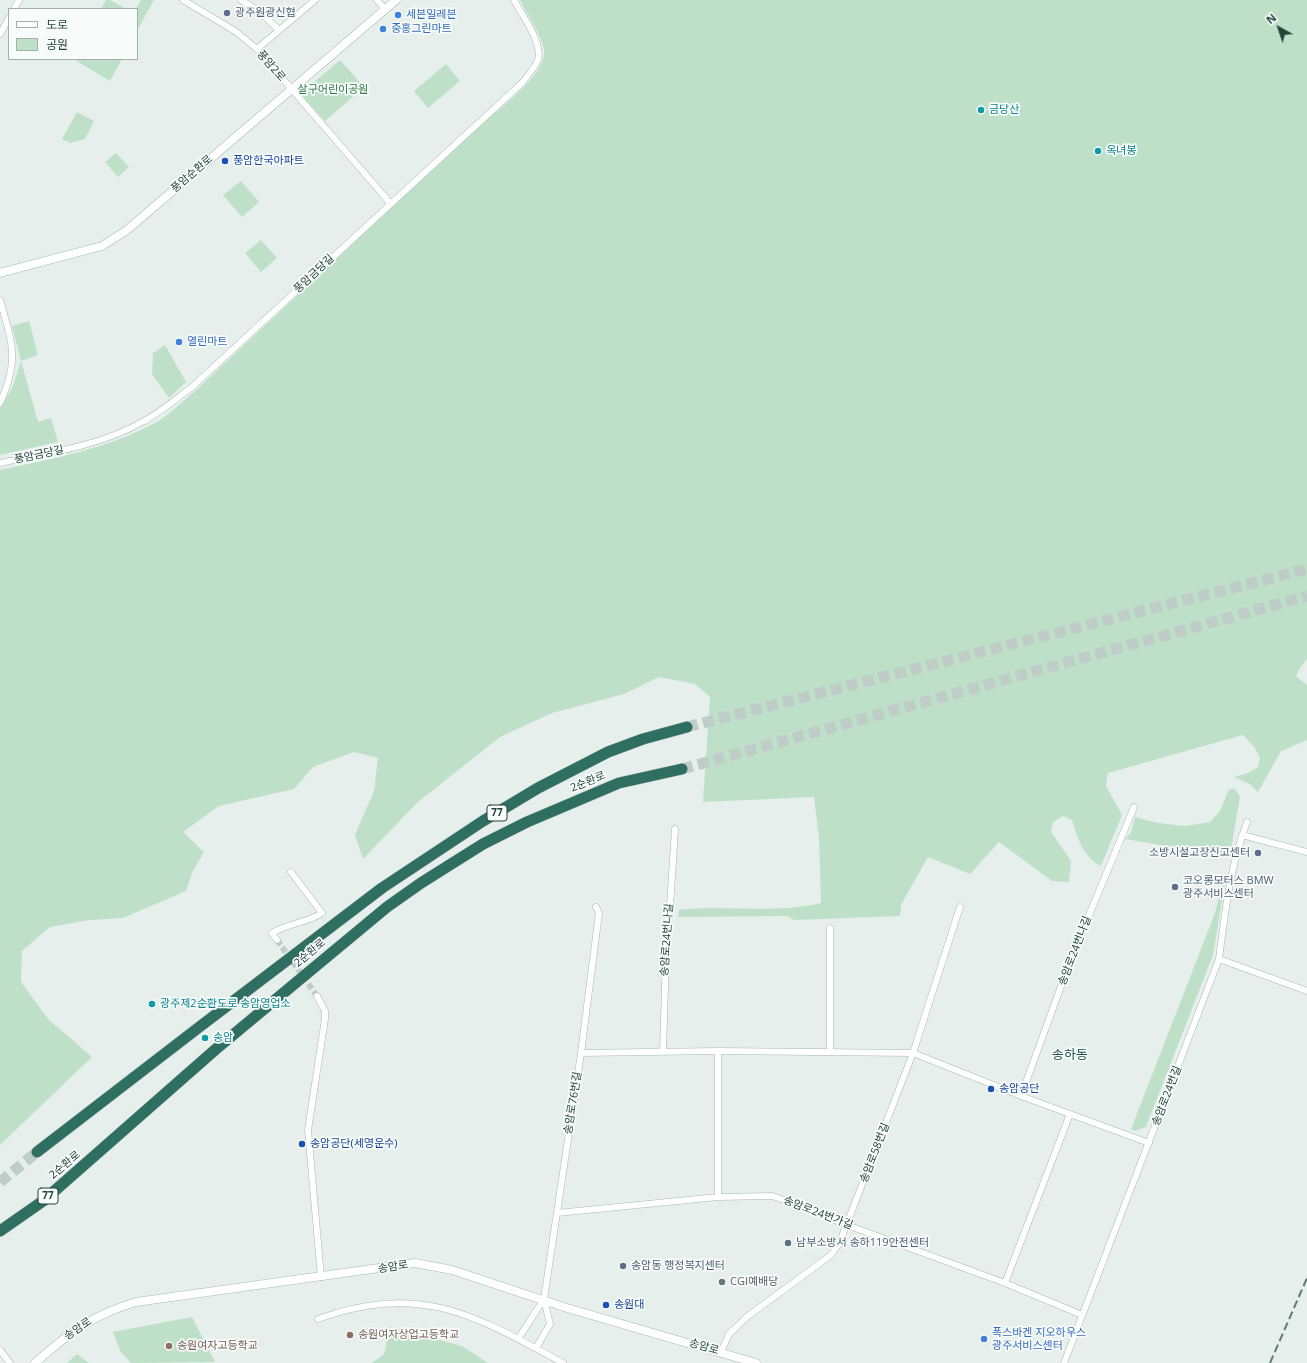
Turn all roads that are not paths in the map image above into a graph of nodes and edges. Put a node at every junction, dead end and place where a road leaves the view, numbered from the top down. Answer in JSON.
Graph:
{"nodes":[{"id":1,"x":183,"y":0,"type":"edge"},
{"id":2,"x":241,"y":0,"type":"edge"},
{"id":3,"x":315,"y":0,"type":"edge"},
{"id":4,"x":377,"y":0,"type":"edge"},
{"id":5,"x":396,"y":0,"type":"edge"},
{"id":6,"x":514,"y":0,"type":"edge"},
{"id":7,"x":385,"y":9,"type":"junction"},
{"id":8,"x":8,"y":20,"type":"edge"},
{"id":9,"x":279,"y":30,"type":"junction"},
{"id":10,"x":0,"y":34,"type":"edge"},
{"id":11,"x":257,"y":49,"type":"junction"},
{"id":12,"x":291,"y":89,"type":"junction"},
{"id":13,"x":391,"y":204,"type":"junction"},
{"id":14,"x":0,"y":274,"type":"edge"},
{"id":15,"x":0,"y":300,"type":"edge"},
{"id":16,"x":0,"y":403,"type":"edge"},
{"id":17,"x":0,"y":463,"type":"edge"},
{"id":18,"x":687,"y":727,"type":"tunnel mouth"},
{"id":19,"x":682,"y":769,"type":"tunnel mouth"},
{"id":20,"x":1134,"y":807,"type":"dead end"},
{"id":21,"x":1247,"y":822,"type":"dead end"},
{"id":22,"x":674,"y":829,"type":"dead end"},
{"id":23,"x":1242,"y":835,"type":"junction"},
{"id":24,"x":1307,"y":852,"type":"edge"},
{"id":25,"x":291,"y":872,"type":"dead end"},
{"id":26,"x":596,"y":907,"type":"dead end"},
{"id":27,"x":960,"y":907,"type":"dead end"},
{"id":28,"x":830,"y":928,"type":"dead end"},
{"id":29,"x":277,"y":940,"type":"dead end"},
{"id":30,"x":1219,"y":959,"type":"junction"},
{"id":31,"x":1307,"y":992,"type":"edge"},
{"id":32,"x":317,"y":996,"type":"tunnel mouth"},
{"id":33,"x":718,"y":1051,"type":"junction"},
{"id":34,"x":663,"y":1052,"type":"junction"},
{"id":35,"x":830,"y":1052,"type":"junction"},
{"id":36,"x":581,"y":1053,"type":"junction"},
{"id":37,"x":913,"y":1053,"type":"junction"},
{"id":38,"x":1021,"y":1096,"type":"junction"},
{"id":39,"x":1070,"y":1114,"type":"junction"},
{"id":40,"x":1149,"y":1143,"type":"junction"},
{"id":41,"x":38,"y":1152,"type":"tunnel mouth"},
{"id":42,"x":718,"y":1197,"type":"junction"},
{"id":43,"x":557,"y":1213,"type":"junction"},
{"id":44,"x":846,"y":1225,"type":"junction"},
{"id":45,"x":0,"y":1231,"type":"edge"},
{"id":46,"x":321,"y":1277,"type":"junction"},
{"id":47,"x":1005,"y":1283,"type":"junction"},
{"id":48,"x":544,"y":1300,"type":"junction"},
{"id":49,"x":1082,"y":1315,"type":"junction"},
{"id":50,"x":318,"y":1319,"type":"dead end"},
{"id":51,"x":518,"y":1339,"type":"junction"},
{"id":52,"x":536,"y":1348,"type":"junction"},
{"id":53,"x":0,"y":1350,"type":"edge"},
{"id":54,"x":720,"y":1352,"type":"junction"},
{"id":55,"x":10,"y":1363,"type":"edge"},
{"id":56,"x":35,"y":1363,"type":"edge"},
{"id":57,"x":563,"y":1363,"type":"edge"},
{"id":58,"x":756,"y":1363,"type":"edge"},
{"id":59,"x":1064,"y":1363,"type":"edge"}],
"edges":[{"from":1,"to":11,"type":"street","name":"풍암2로"},
{"from":2,"to":9,"type":"street"},
{"from":3,"to":9,"type":"street"},
{"from":4,"to":7,"type":"street"},
{"from":5,"to":7,"type":"main road","name":"풍암순환로"},
{"from":6,"to":13,"type":"street","name":"풍암금당길"},
{"from":7,"to":12,"type":"main road","name":"풍암순환로"},
{"from":8,"to":10,"type":"street"},
{"from":9,"to":11,"type":"street"},
{"from":11,"to":12,"type":"street","name":"풍암2로"},
{"from":12,"to":13,"type":"street","name":"풍암2로"},
{"from":12,"to":14,"type":"main road","name":"풍암순환로"},
{"from":13,"to":17,"type":"street","name":"풍암금당길"},
{"from":15,"to":16,"type":"street"},
{"from":18,"to":41,"type":"highway","name":"2순환로","number":"77"},
{"from":19,"to":45,"type":"highway","name":"2순환로","number":"77"},
{"from":20,"to":38,"type":"street","name":"송암로24번나길"},
{"from":21,"to":23,"type":"street","name":"송암로24번길"},
{"from":22,"to":34,"type":"street","name":"송암로24번나길"},
{"from":23,"to":24,"type":"street"},
{"from":23,"to":30,"type":"street","name":"송암로24번길"},
{"from":25,"to":29,"type":"street"},
{"from":26,"to":36,"type":"street","name":"송암로76번길"},
{"from":27,"to":37,"type":"street","name":"송암로58번길"},
{"from":28,"to":35,"type":"street"},
{"from":30,"to":31,"type":"street"},
{"from":30,"to":40,"type":"street","name":"송암로24번길"},
{"from":32,"to":46,"type":"street"},
{"from":33,"to":34,"type":"street"},
{"from":33,"to":35,"type":"street"},
{"from":33,"to":42,"type":"street"},
{"from":34,"to":36,"type":"street"},
{"from":35,"to":37,"type":"street"},
{"from":36,"to":43,"type":"street","name":"송암로76번길"},
{"from":37,"to":38,"type":"street"},
{"from":37,"to":44,"type":"street","name":"송암로58번길"},
{"from":38,"to":39,"type":"street"},
{"from":39,"to":40,"type":"street"},
{"from":39,"to":47,"type":"street"},
{"from":40,"to":49,"type":"street","name":"송암로24번길"},
{"from":42,"to":43,"type":"street","name":"송암로24번가길"},
{"from":42,"to":44,"type":"street","name":"송암로24번가길"},
{"from":43,"to":48,"type":"street","name":"송암로76번길"},
{"from":44,"to":47,"type":"street","name":"송암로24번가길"},
{"from":44,"to":54,"type":"street","name":"송암로58번길"},
{"from":46,"to":48,"type":"main road","name":"송암로"},
{"from":46,"to":56,"type":"main road","name":"송암로"},
{"from":47,"to":49,"type":"street","name":"송암로24번가길"},
{"from":48,"to":51,"type":"street"},
{"from":48,"to":52,"type":"street"},
{"from":48,"to":54,"type":"main road","name":"송암로"},
{"from":49,"to":59,"type":"street","name":"송암로24번길"},
{"from":50,"to":51,"type":"street"},
{"from":51,"to":52,"type":"street"},
{"from":52,"to":57,"type":"street"},
{"from":53,"to":55,"type":"street"},
{"from":54,"to":58,"type":"main road","name":"송암로"}]}
